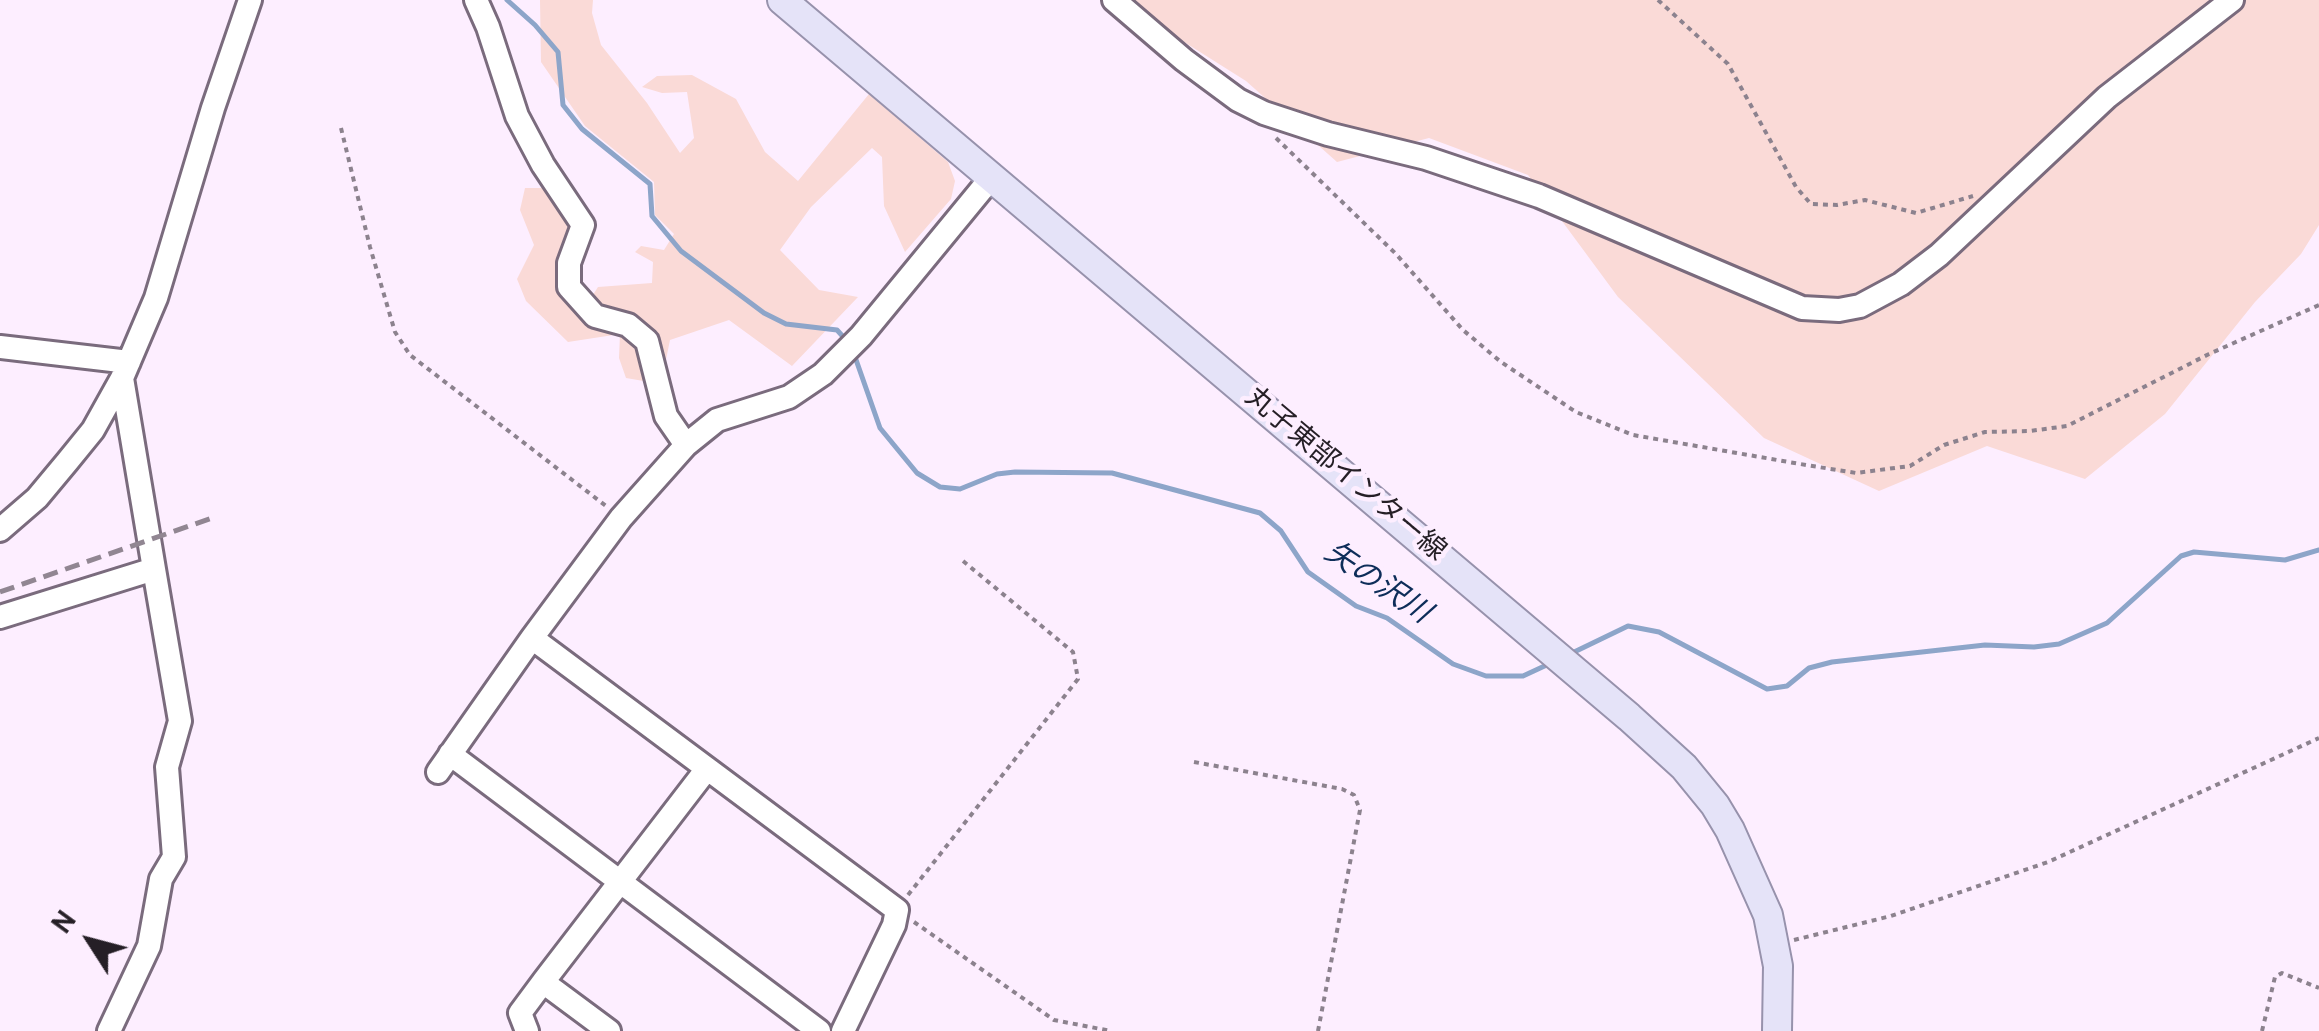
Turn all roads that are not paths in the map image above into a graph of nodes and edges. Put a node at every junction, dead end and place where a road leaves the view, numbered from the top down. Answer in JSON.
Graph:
{"nodes":[{"id":1,"x":250,"y":0,"type":"edge"},
{"id":2,"x":476,"y":0,"type":"edge"},
{"id":3,"x":782,"y":0,"type":"edge"},
{"id":4,"x":1114,"y":0,"type":"edge"},
{"id":5,"x":2232,"y":0,"type":"edge"},
{"id":6,"x":992,"y":178,"type":"junction"},
{"id":7,"x":0,"y":347,"type":"edge"},
{"id":8,"x":125,"y":370,"type":"junction"},
{"id":9,"x":686,"y":445,"type":"junction"},
{"id":10,"x":0,"y":530,"type":"edge"},
{"id":11,"x":154,"y":569,"type":"junction"},
{"id":12,"x":0,"y":617,"type":"edge"},
{"id":13,"x":532,"y":638,"type":"junction"},
{"id":14,"x":706,"y":770,"type":"junction"},
{"id":15,"x":619,"y":882,"type":"junction"},
{"id":16,"x":543,"y":982,"type":"junction"},
{"id":17,"x":109,"y":1031,"type":"edge"},
{"id":18,"x":527,"y":1031,"type":"edge"},
{"id":19,"x":609,"y":1031,"type":"edge"},
{"id":20,"x":819,"y":1031,"type":"edge"},
{"id":21,"x":843,"y":1031,"type":"edge"},
{"id":22,"x":1777,"y":1031,"type":"edge"}],
"edges":[{"from":1,"to":8,"type":"street"},
{"from":2,"to":9,"type":"street"},
{"from":3,"to":6,"type":"main road","name":"丸子東部インター線"},
{"from":4,"to":5,"type":"street"},
{"from":6,"to":9,"type":"street"},
{"from":6,"to":22,"type":"main road","name":"丸子東部インター線"},
{"from":7,"to":8,"type":"street"},
{"from":8,"to":10,"type":"street"},
{"from":8,"to":11,"type":"street"},
{"from":9,"to":13,"type":"street"},
{"from":11,"to":12,"type":"street"},
{"from":11,"to":17,"type":"street"},
{"from":13,"to":14,"type":"street"},
{"from":13,"to":15,"type":"street"},
{"from":14,"to":15,"type":"street"},
{"from":14,"to":21,"type":"street"},
{"from":15,"to":16,"type":"street"},
{"from":15,"to":20,"type":"street"},
{"from":16,"to":18,"type":"street"},
{"from":16,"to":19,"type":"street"}]}
